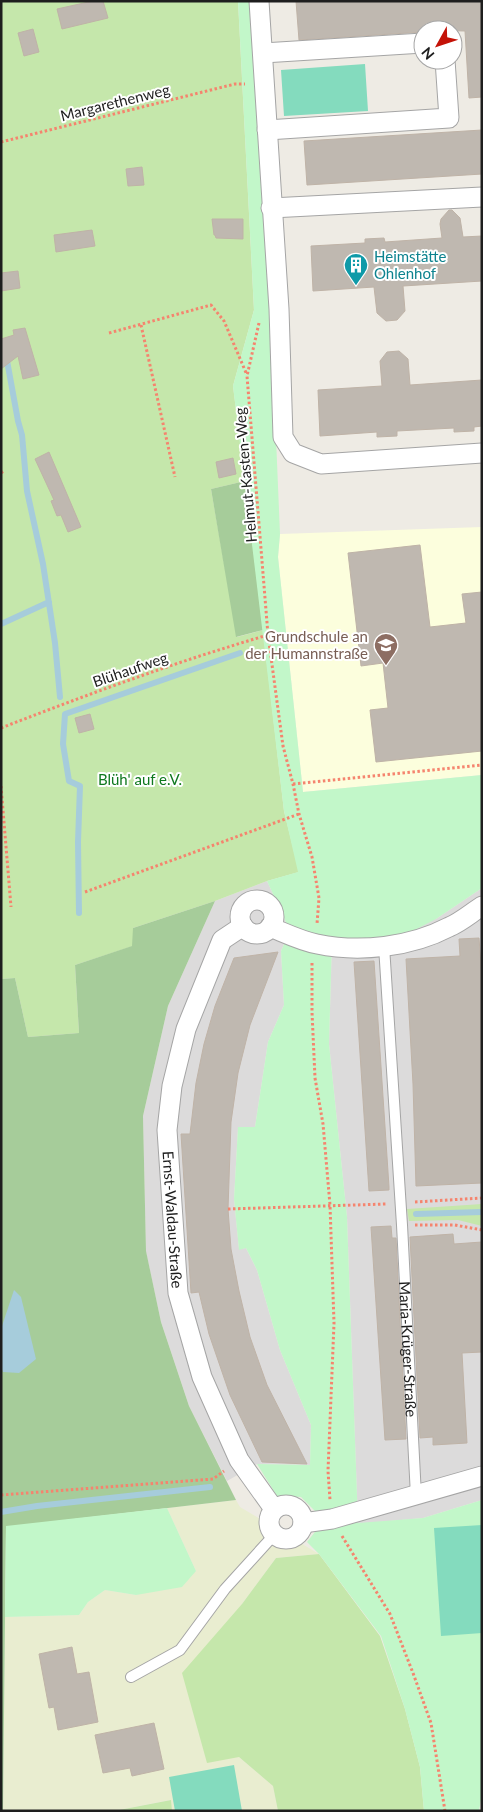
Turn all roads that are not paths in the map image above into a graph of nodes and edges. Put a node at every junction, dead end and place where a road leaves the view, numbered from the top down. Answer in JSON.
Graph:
{"nodes":[{"id":1,"x":259,"y":1,"type":"edge"},
{"id":2,"x":413,"y":44,"type":"edge"},
{"id":3,"x":262,"y":54,"type":"junction"},
{"id":4,"x":446,"y":70,"type":"edge"},
{"id":5,"x":267,"y":130,"type":"junction"},
{"id":6,"x":482,"y":197,"type":"edge"},
{"id":7,"x":272,"y":208,"type":"junction"},
{"id":8,"x":482,"y":453,"type":"edge"},
{"id":9,"x":482,"y":906,"type":"edge"},
{"id":10,"x":243,"y":926,"type":"junction"},
{"id":11,"x":270,"y":927,"type":"junction"},
{"id":12,"x":384,"y":946,"type":"junction"},
{"id":13,"x":482,"y":1476,"type":"edge"},
{"id":14,"x":416,"y":1496,"type":"junction"},
{"id":15,"x":274,"y":1509,"type":"junction"},
{"id":16,"x":303,"y":1523,"type":"junction"},
{"id":17,"x":274,"y":1535,"type":"junction"},
{"id":18,"x":131,"y":1677,"type":"dead end"}],
"edges":[{"from":1,"to":3,"type":"street"},
{"from":2,"to":3,"type":"street"},
{"from":3,"to":5,"type":"street"},
{"from":4,"to":5,"type":"street"},
{"from":5,"to":7,"type":"street"},
{"from":6,"to":7,"type":"street"},
{"from":7,"to":8,"type":"street"},
{"from":9,"to":12,"type":"street"},
{"from":10,"to":11,"type":"street"},
{"from":10,"to":11,"type":"street"},
{"from":10,"to":15,"type":"street","name":"Ernst-Waldau-Straße"},
{"from":11,"to":12,"type":"street"},
{"from":12,"to":14,"type":"lane","name":"Maria-Krüger-Straße"},
{"from":13,"to":14,"type":"street"},
{"from":14,"to":16,"type":"street"},
{"from":15,"to":16,"type":"street"},
{"from":15,"to":17,"type":"street"},
{"from":16,"to":17,"type":"street"},
{"from":17,"to":18,"type":"lane"}]}
